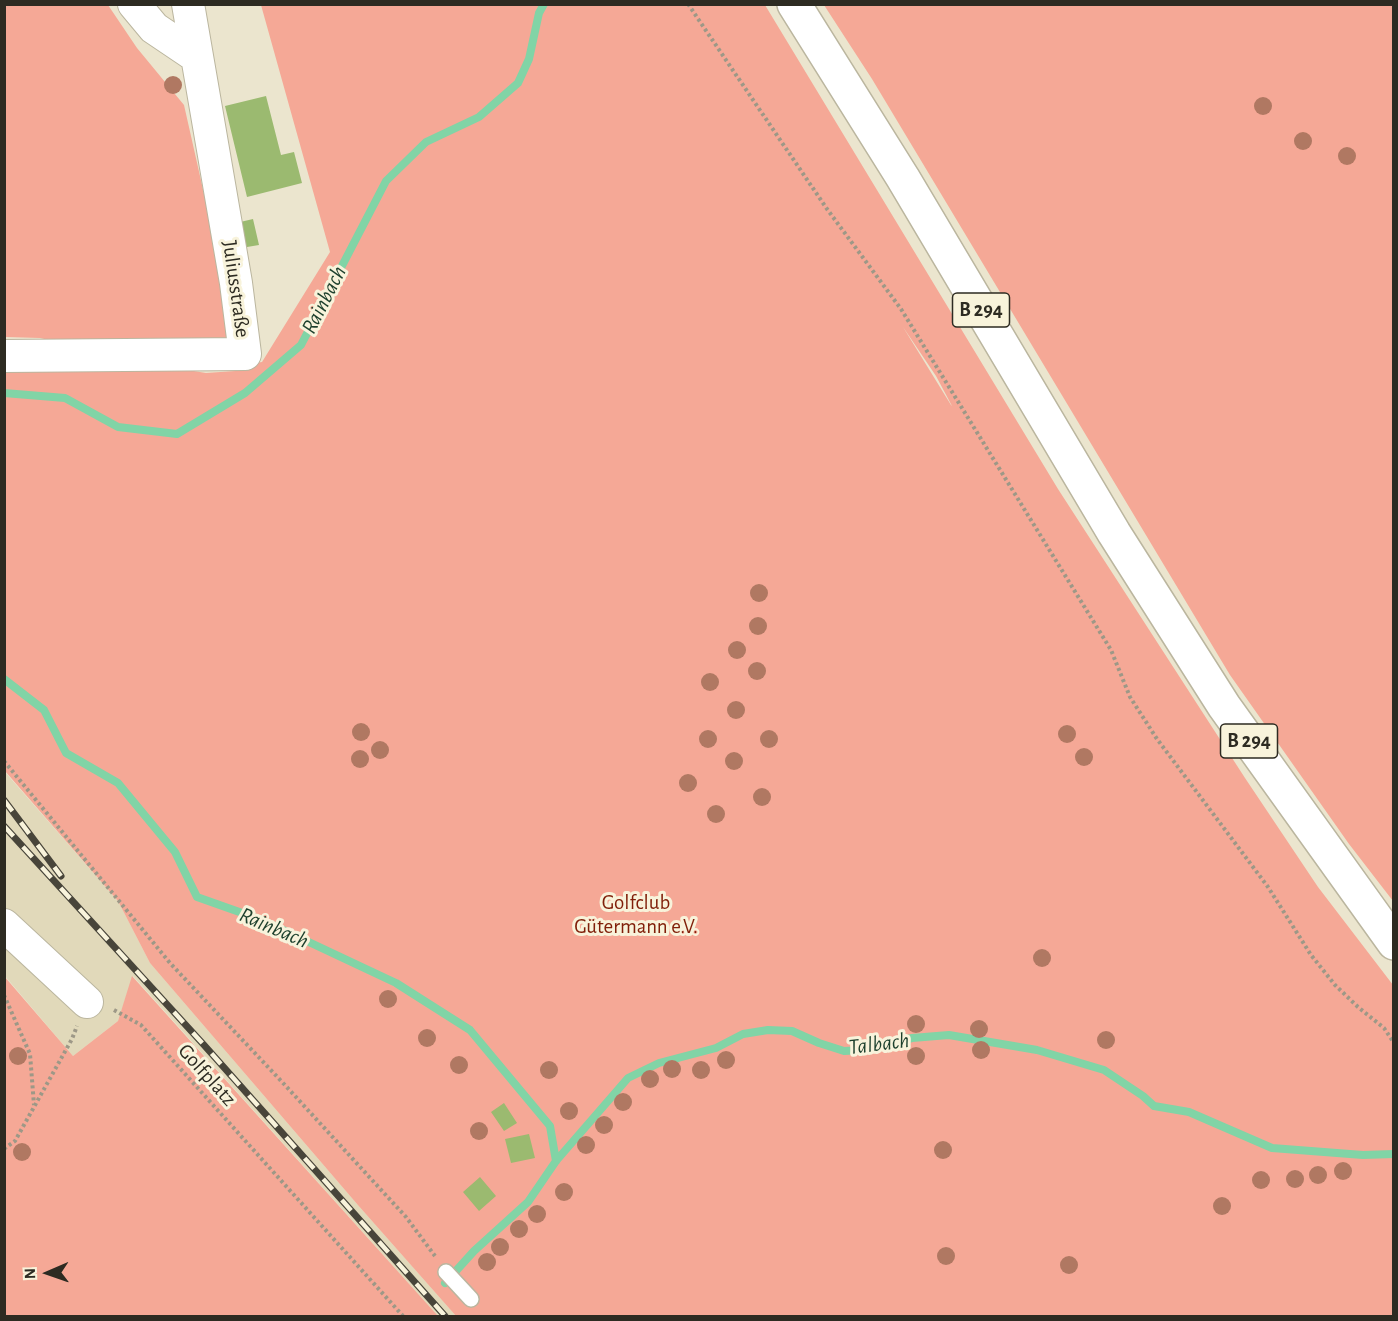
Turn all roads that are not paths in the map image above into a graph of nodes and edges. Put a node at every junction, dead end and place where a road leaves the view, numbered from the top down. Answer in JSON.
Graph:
{"nodes":[{"id":1,"x":134,"y":4,"type":"edge"},
{"id":2,"x":188,"y":4,"type":"edge"},
{"id":3,"x":794,"y":4,"type":"edge"},
{"id":4,"x":196,"y":57,"type":"junction"},
{"id":5,"x":4,"y":356,"type":"edge"},
{"id":6,"x":4,"y":924,"type":"edge"},
{"id":7,"x":1394,"y":943,"type":"edge"},
{"id":8,"x":87,"y":1002,"type":"road end"},
{"id":9,"x":451,"y":1277,"type":"road end"},
{"id":10,"x":471,"y":1299,"type":"dead end"}],
"edges":[{"from":1,"to":4,"type":"street"},
{"from":2,"to":4,"type":"street","name":"Juliusstraße"},
{"from":3,"to":7,"type":"highway","number":"B 294"},
{"from":4,"to":5,"type":"street","name":"Juliusstraße"},
{"from":6,"to":8,"type":"street"},
{"from":9,"to":10,"type":"lane"}]}
